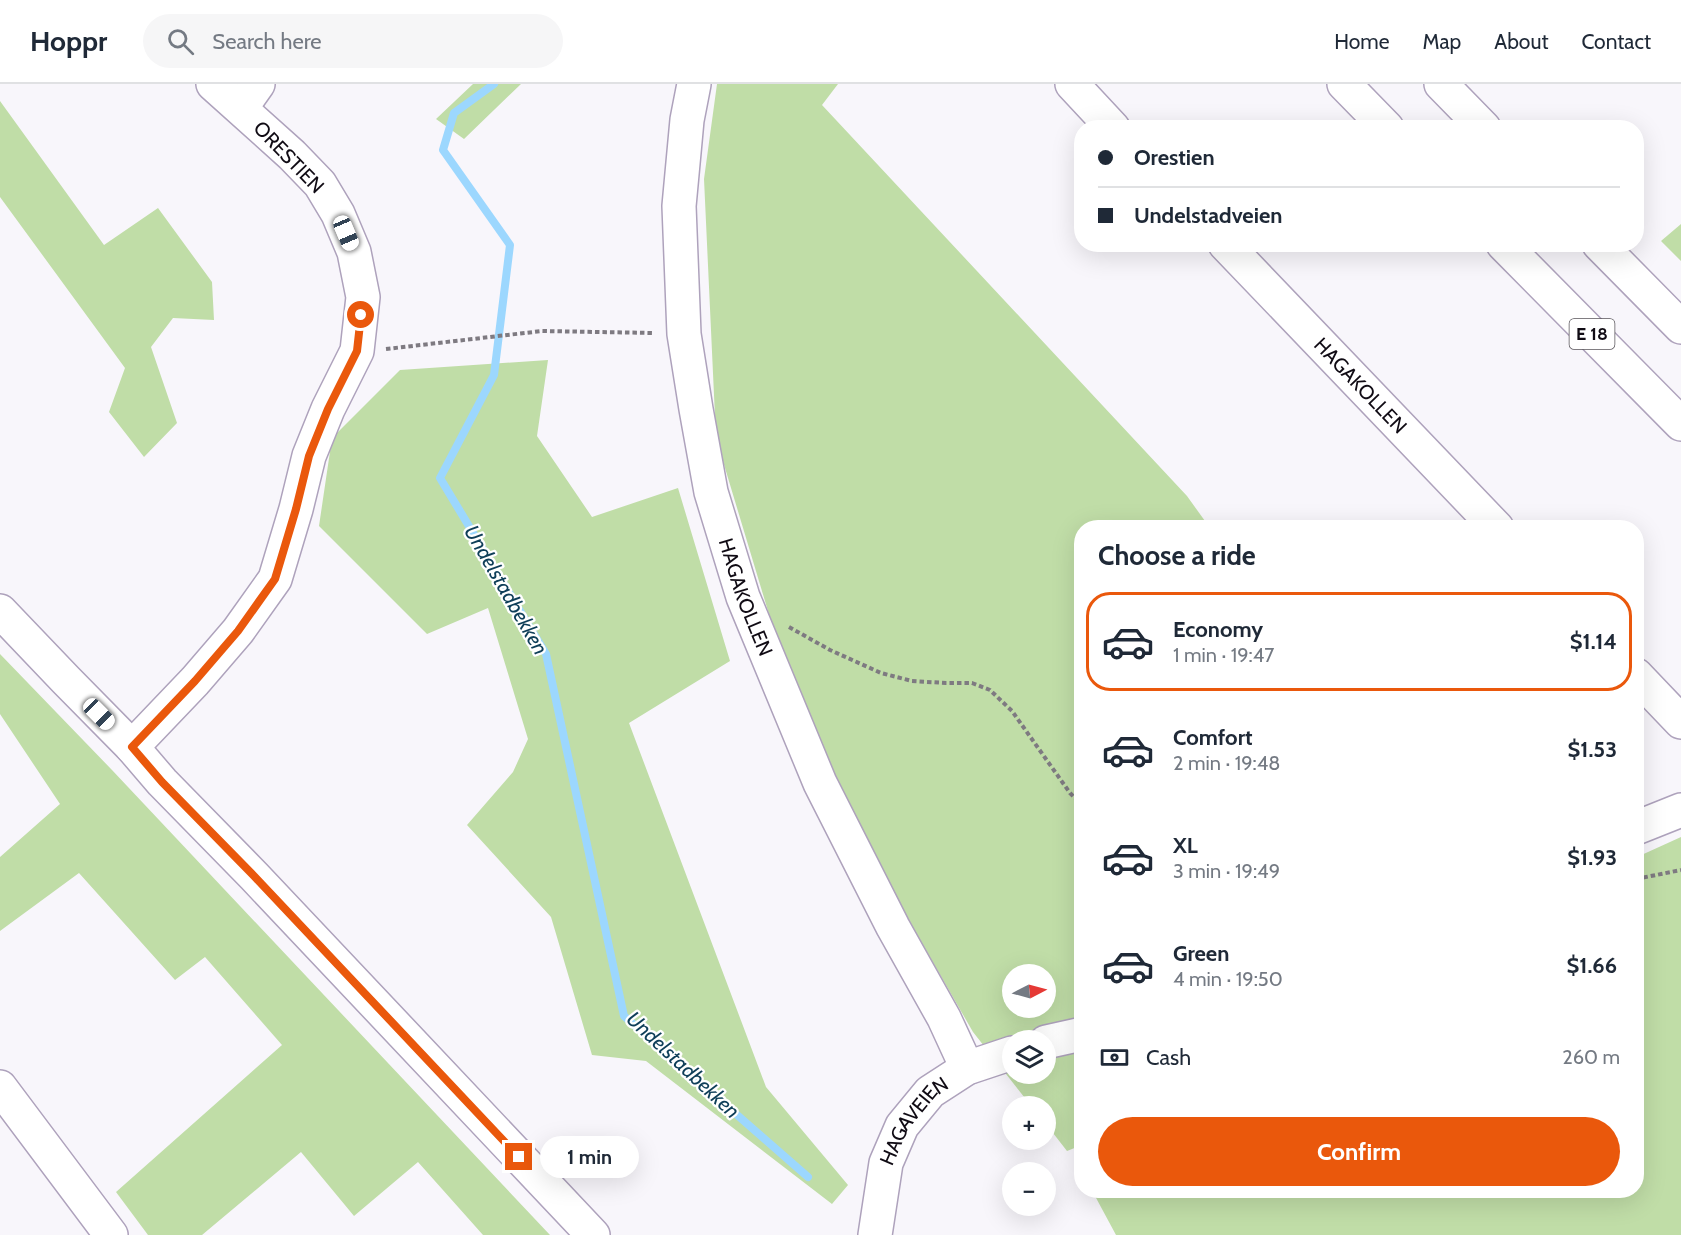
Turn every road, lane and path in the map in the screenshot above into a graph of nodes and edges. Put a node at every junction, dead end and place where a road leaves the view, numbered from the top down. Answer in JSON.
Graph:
{"nodes":[{"id":1,"x":213,"y":84,"type":"edge"},
{"id":2,"x":694,"y":84,"type":"edge"},
{"id":3,"x":1072,"y":84,"type":"edge"},
{"id":4,"x":1344,"y":84,"type":"edge"},
{"id":5,"x":1441,"y":84,"type":"edge"},
{"id":6,"x":250,"y":96,"type":"edge"},
{"id":7,"x":1106,"y":120,"type":"edge"},
{"id":8,"x":1380,"y":120,"type":"edge"},
{"id":9,"x":1476,"y":120,"type":"edge"},
{"id":10,"x":1234,"y":252,"type":"edge"},
{"id":11,"x":1511,"y":252,"type":"edge"},
{"id":12,"x":1607,"y":252,"type":"edge"},
{"id":13,"x":1681,"y":327,"type":"edge"},
{"id":14,"x":684,"y":334,"type":"junction"},
{"id":15,"x":357,"y":351,"type":"junction"},
{"id":16,"x":1681,"y":424,"type":"edge"},
{"id":17,"x":1489,"y":520,"type":"edge"},
{"id":18,"x":0,"y":611,"type":"edge"},
{"id":19,"x":753,"y":620,"type":"junction"},
{"id":20,"x":1644,"y":683,"type":"edge"},
{"id":21,"x":1681,"y":722,"type":"edge"},
{"id":22,"x":132,"y":747,"type":"junction"},
{"id":23,"x":1074,"y":797,"type":"edge"},
{"id":24,"x":1681,"y":810,"type":"edge"},
{"id":25,"x":1644,"y":825,"type":"edge"},
{"id":26,"x":1681,"y":870,"type":"edge"},
{"id":27,"x":1644,"y":877,"type":"edge"},
{"id":28,"x":1074,"y":1036,"type":"edge"},
{"id":29,"x":1056,"y":1040,"type":"edge"},
{"id":30,"x":1002,"y":1056,"type":"edge"},
{"id":31,"x":967,"y":1068,"type":"junction"},
{"id":32,"x":0,"y":1088,"type":"edge"},
{"id":33,"x":13,"y":1127,"type":"edge"},
{"id":34,"x":111,"y":1235,"type":"edge"},
{"id":35,"x":592,"y":1235,"type":"edge"},
{"id":36,"x":875,"y":1235,"type":"edge"}],
"edges":[{"from":1,"to":6,"type":"main road","name":"ORESTIEN"},
{"from":2,"to":14,"type":"main road","name":"HAGAKOLLEN"},
{"from":3,"to":7,"type":"main road"},
{"from":4,"to":8,"type":"main road"},
{"from":5,"to":9,"type":"main road"},
{"from":6,"to":15,"type":"main road","name":"ORESTIEN"},
{"from":10,"to":17,"type":"main road","name":"HAGAKOLLEN"},
{"from":11,"to":16,"type":"main road","number":"E 18"},
{"from":12,"to":13,"type":"main road"},
{"from":14,"to":15,"type":"path"},
{"from":14,"to":19,"type":"main road","name":"HAGAKOLLEN"},
{"from":15,"to":22,"type":"main road","name":"ORESTIEN"},
{"from":18,"to":22,"type":"main road"},
{"from":19,"to":23,"type":"path"},
{"from":19,"to":31,"type":"main road","name":"HAGAKOLLEN"},
{"from":20,"to":21,"type":"main road"},
{"from":22,"to":35,"type":"main road"},
{"from":24,"to":25,"type":"main road"},
{"from":26,"to":27,"type":"path"},
{"from":28,"to":29,"type":"main road"},
{"from":30,"to":31,"type":"main road","name":"HAGAVEIEN"},
{"from":31,"to":36,"type":"main road","name":"HAGAVEIEN"},
{"from":32,"to":33,"type":"main road"},
{"from":33,"to":34,"type":"main road"}]}
